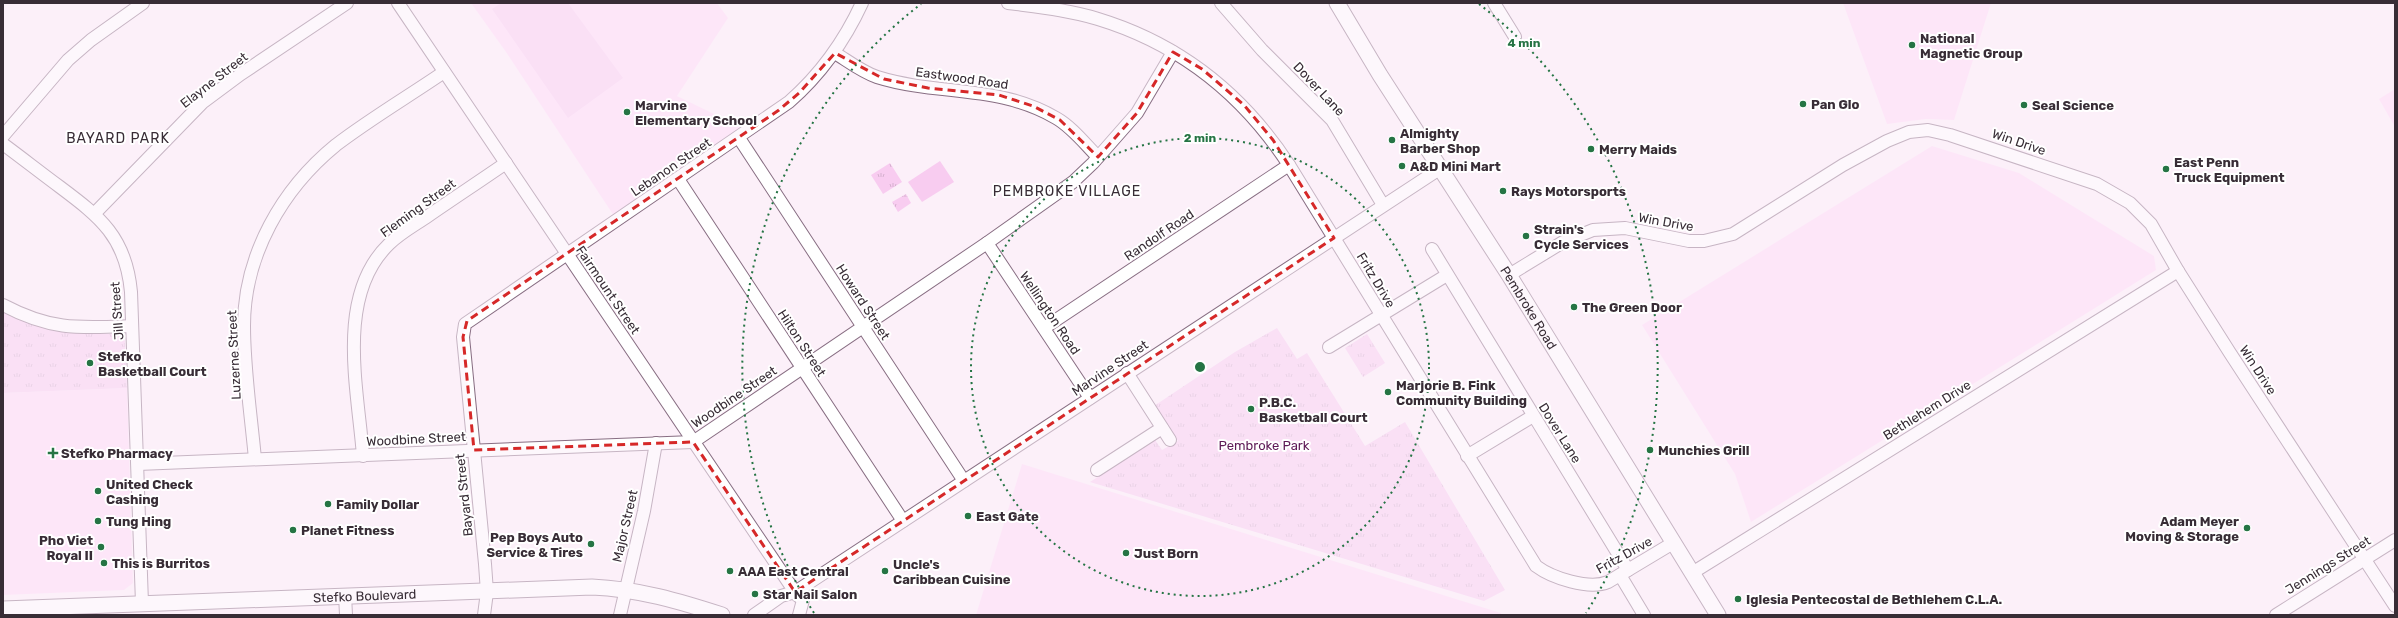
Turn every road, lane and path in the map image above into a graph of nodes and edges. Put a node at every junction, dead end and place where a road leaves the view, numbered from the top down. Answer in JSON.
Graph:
{"nodes":[{"id":1,"x":143,"y":3,"type":"edge"},
{"id":2,"x":347,"y":3,"type":"edge"},
{"id":3,"x":398,"y":3,"type":"edge"},
{"id":4,"x":862,"y":3,"type":"edge"},
{"id":5,"x":1010,"y":3,"type":"edge"},
{"id":6,"x":1221,"y":3,"type":"edge"},
{"id":7,"x":1337,"y":3,"type":"edge"},
{"id":8,"x":1494,"y":3,"type":"edge"},
{"id":9,"x":1515,"y":37,"type":"dead end"},
{"id":10,"x":1174,"y":52,"type":"junction"},
{"id":11,"x":835,"y":53,"type":"junction"},
{"id":12,"x":444,"y":72,"type":"junction"},
{"id":13,"x":3,"y":136,"type":"edge"},
{"id":14,"x":739,"y":138,"type":"junction"},
{"id":15,"x":3,"y":144,"type":"edge"},
{"id":16,"x":1098,"y":157,"type":"junction"},
{"id":17,"x":506,"y":163,"type":"junction"},
{"id":18,"x":1289,"y":164,"type":"junction"},
{"id":19,"x":1441,"y":168,"type":"junction"},
{"id":20,"x":678,"y":179,"type":"junction"},
{"id":21,"x":1383,"y":205,"type":"junction"},
{"id":22,"x":95,"y":213,"type":"junction"},
{"id":23,"x":1334,"y":238,"type":"junction"},
{"id":24,"x":987,"y":243,"type":"junction"},
{"id":25,"x":1432,"y":249,"type":"dead end"},
{"id":26,"x":567,"y":254,"type":"junction"},
{"id":27,"x":2178,"y":271,"type":"junction"},
{"id":28,"x":1447,"y":274,"type":"junction"},
{"id":29,"x":1509,"y":276,"type":"junction"},
{"id":30,"x":3,"y":305,"type":"edge"},
{"id":31,"x":1381,"y":315,"type":"junction"},
{"id":32,"x":465,"y":324,"type":"joint"},
{"id":33,"x":132,"y":326,"type":"junction"},
{"id":34,"x":862,"y":326,"type":"junction"},
{"id":35,"x":1044,"y":328,"type":"junction"},
{"id":36,"x":1329,"y":347,"type":"dead end"},
{"id":37,"x":802,"y":368,"type":"junction"},
{"id":38,"x":1127,"y":373,"type":"junction"},
{"id":39,"x":1090,"y":398,"type":"junction"},
{"id":40,"x":1533,"y":416,"type":"junction"},
{"id":41,"x":1162,"y":428,"type":"junction"},
{"id":42,"x":1170,"y":440,"type":"dead end"},
{"id":43,"x":693,"y":442,"type":"junction"},
{"id":44,"x":656,"y":444,"type":"junction"},
{"id":45,"x":474,"y":450,"type":"junction"},
{"id":46,"x":364,"y":456,"type":"junction"},
{"id":47,"x":1467,"y":456,"type":"junction"},
{"id":48,"x":255,"y":459,"type":"junction"},
{"id":49,"x":138,"y":464,"type":"junction"},
{"id":50,"x":1097,"y":470,"type":"dead end"},
{"id":51,"x":964,"y":481,"type":"junction"},
{"id":52,"x":903,"y":521,"type":"junction"},
{"id":53,"x":2395,"y":540,"type":"edge"},
{"id":54,"x":1673,"y":543,"type":"junction"},
{"id":55,"x":2364,"y":558,"type":"junction"},
{"id":56,"x":1624,"y":572,"type":"junction"},
{"id":57,"x":1692,"y":573,"type":"junction"},
{"id":58,"x":625,"y":590,"type":"junction"},
{"id":59,"x":487,"y":592,"type":"junction"},
{"id":60,"x":796,"y":594,"type":"junction"},
{"id":61,"x":345,"y":595,"type":"junction"},
{"id":62,"x":142,"y":603,"type":"junction"},
{"id":63,"x":2395,"y":606,"type":"edge"},
{"id":64,"x":3,"y":609,"type":"edge"},
{"id":65,"x":346,"y":615,"type":"edge"},
{"id":66,"x":484,"y":615,"type":"edge"},
{"id":67,"x":620,"y":615,"type":"edge"},
{"id":68,"x":722,"y":615,"type":"edge"},
{"id":69,"x":754,"y":615,"type":"edge"},
{"id":70,"x":791,"y":615,"type":"edge"},
{"id":71,"x":799,"y":615,"type":"edge"},
{"id":72,"x":1644,"y":615,"type":"edge"},
{"id":73,"x":1718,"y":615,"type":"edge"},
{"id":74,"x":2276,"y":615,"type":"edge"}],
"edges":[{"from":1,"to":13,"type":"street"},
{"from":2,"to":22,"type":"street","name":"Elayne Street"},
{"from":3,"to":12,"type":"street","name":"Fairmount Street"},
{"from":4,"to":11,"type":"street","name":"Lebanon Street"},
{"from":5,"to":10,"type":"street","name":"Fritz Drive"},
{"from":6,"to":21,"type":"street","name":"Dover Lane"},
{"from":7,"to":19,"type":"main road","name":"Pembroke Road"},
{"from":8,"to":9,"type":"street"},
{"from":10,"to":16,"type":"street","name":"Woodbine Street"},
{"from":10,"to":18,"type":"street","name":"Fritz Drive"},
{"from":11,"to":14,"type":"street","name":"Lebanon Street"},
{"from":11,"to":16,"type":"street","name":"Eastwood Road"},
{"from":12,"to":17,"type":"street","name":"Fairmount Street"},
{"from":12,"to":48,"type":"street","name":"Luzerne Street"},
{"from":14,"to":20,"type":"street","name":"Lebanon Street"},
{"from":14,"to":34,"type":"street","name":"Howard Street"},
{"from":15,"to":22,"type":"street","name":"Jill Street"},
{"from":16,"to":24,"type":"street","name":"Woodbine Street"},
{"from":17,"to":26,"type":"street","name":"Fairmount Street"},
{"from":17,"to":46,"type":"street","name":"Fleming Street"},
{"from":18,"to":23,"type":"street","name":"Fritz Drive"},
{"from":18,"to":35,"type":"street","name":"Randolf Road"},
{"from":19,"to":21,"type":"street","name":"Marvine Street"},
{"from":19,"to":29,"type":"main road","name":"Pembroke Road"},
{"from":20,"to":26,"type":"street","name":"Lebanon Street"},
{"from":20,"to":37,"type":"street","name":"Hilton Street"},
{"from":21,"to":23,"type":"street","name":"Marvine Street"},
{"from":22,"to":33,"type":"street","name":"Jill Street"},
{"from":23,"to":31,"type":"street","name":"Fritz Drive"},
{"from":23,"to":38,"type":"street","name":"Marvine Street"},
{"from":24,"to":34,"type":"street","name":"Woodbine Street"},
{"from":24,"to":35,"type":"street","name":"Wellington Road"},
{"from":25,"to":28,"type":"street","name":"Dover Lane"},
{"from":26,"to":32,"type":"street","name":"Lebanon Street"},
{"from":26,"to":43,"type":"street","name":"Fairmount Street"},
{"from":27,"to":29,"type":"street","name":"Win Drive"},
{"from":27,"to":55,"type":"street","name":"Win Drive"},
{"from":27,"to":57,"type":"street","name":"Bethlehem Drive"},
{"from":28,"to":31,"type":"street"},
{"from":28,"to":40,"type":"street","name":"Dover Lane"},
{"from":29,"to":54,"type":"main road","name":"Pembroke Road"},
{"from":30,"to":33,"type":"street"},
{"from":31,"to":36,"type":"street"},
{"from":31,"to":47,"type":"street","name":"Fritz Drive"},
{"from":32,"to":45,"type":"street","name":"Bayard Street"},
{"from":33,"to":49,"type":"street","name":"Jill Street"},
{"from":34,"to":37,"type":"street","name":"Woodbine Street"},
{"from":34,"to":51,"type":"street","name":"Howard Street"},
{"from":35,"to":39,"type":"street","name":"Wellington Road"},
{"from":37,"to":43,"type":"street","name":"Woodbine Street"},
{"from":37,"to":52,"type":"street","name":"Hilton Street"},
{"from":38,"to":39,"type":"street","name":"Marvine Street"},
{"from":38,"to":41,"type":"street"},
{"from":39,"to":51,"type":"street","name":"Marvine Street"},
{"from":40,"to":47,"type":"street"},
{"from":40,"to":56,"type":"street","name":"Dover Lane"},
{"from":41,"to":42,"type":"street"},
{"from":41,"to":50,"type":"street"},
{"from":43,"to":44,"type":"street","name":"Woodbine Street"},
{"from":43,"to":60,"type":"street","name":"Fairmount Street"},
{"from":44,"to":45,"type":"street","name":"Woodbine Street"},
{"from":44,"to":58,"type":"street","name":"Major Street"},
{"from":45,"to":46,"type":"street","name":"Woodbine Street"},
{"from":45,"to":59,"type":"street","name":"Bayard Street"},
{"from":46,"to":48,"type":"street","name":"Woodbine Street"},
{"from":47,"to":56,"type":"street","name":"Fritz Drive"},
{"from":48,"to":49,"type":"street","name":"Woodbine Street"},
{"from":49,"to":62,"type":"street","name":"Jill Street"},
{"from":51,"to":52,"type":"street","name":"Marvine Street"},
{"from":52,"to":60,"type":"street","name":"Marvine Street"},
{"from":53,"to":55,"type":"street","name":"Jennings Street"},
{"from":54,"to":56,"type":"street","name":"Fritz Drive"},
{"from":54,"to":57,"type":"main road","name":"Pembroke Road"},
{"from":55,"to":63,"type":"street","name":"Win Drive"},
{"from":55,"to":74,"type":"street","name":"Jennings Street"},
{"from":56,"to":72,"type":"street","name":"Dover Lane"},
{"from":57,"to":73,"type":"main road","name":"Pembroke Road"},
{"from":58,"to":59,"type":"main road","name":"Stefko Boulevard"},
{"from":58,"to":67,"type":"street","name":"Major Street"},
{"from":58,"to":68,"type":"main road","name":"Stefko Boulevard"},
{"from":59,"to":61,"type":"main road","name":"Stefko Boulevard"},
{"from":59,"to":66,"type":"street","name":"Bayard Street"},
{"from":60,"to":69,"type":"street","name":"Marvine Street"},
{"from":60,"to":70,"type":"street"},
{"from":60,"to":71,"type":"street"},
{"from":61,"to":62,"type":"main road","name":"Stefko Boulevard"},
{"from":61,"to":65,"type":"street"},
{"from":62,"to":64,"type":"main road","name":"Stefko Boulevard"}]}
